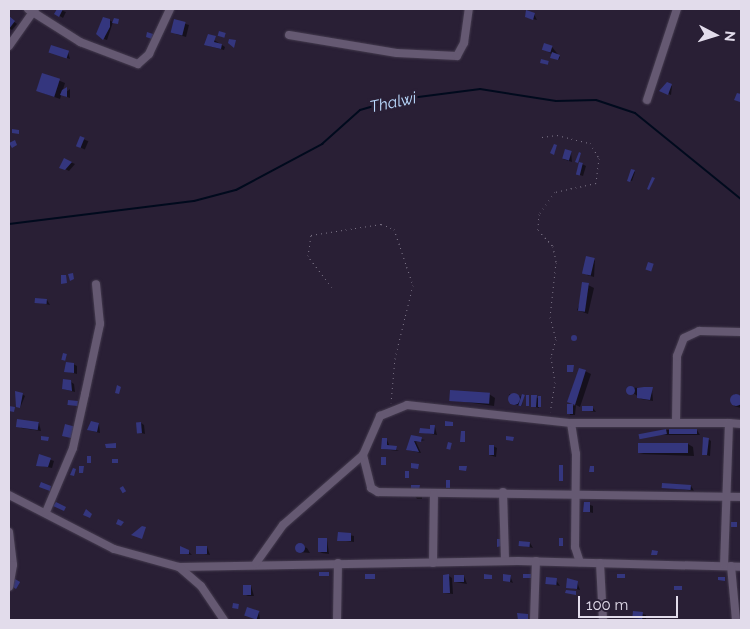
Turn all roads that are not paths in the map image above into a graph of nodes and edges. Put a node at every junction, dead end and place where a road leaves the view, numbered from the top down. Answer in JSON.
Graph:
{"nodes":[{"id":1,"x":170,"y":9,"type":"edge"},
{"id":2,"x":469,"y":9,"type":"edge"},
{"id":3,"x":677,"y":9,"type":"edge"},
{"id":4,"x":32,"y":10,"type":"edge"},
{"id":5,"x":289,"y":35,"type":"dead end"},
{"id":6,"x":9,"y":46,"type":"edge"},
{"id":7,"x":646,"y":100,"type":"dead end"},
{"id":8,"x":96,"y":284,"type":"dead end"},
{"id":9,"x":741,"y":332,"type":"edge"},
{"id":10,"x":676,"y":422,"type":"junction"},
{"id":11,"x":729,"y":422,"type":"junction"},
{"id":12,"x":571,"y":423,"type":"junction"},
{"id":13,"x":741,"y":424,"type":"edge"},
{"id":14,"x":363,"y":455,"type":"junction"},
{"id":15,"x":503,"y":492,"type":"junction"},
{"id":16,"x":434,"y":494,"type":"junction"},
{"id":17,"x":575,"y":494,"type":"junction"},
{"id":18,"x":9,"y":495,"type":"edge"},
{"id":19,"x":725,"y":497,"type":"junction"},
{"id":20,"x":741,"y":497,"type":"edge"},
{"id":21,"x":46,"y":512,"type":"junction"},
{"id":22,"x":9,"y":532,"type":"edge"},
{"id":23,"x":504,"y":561,"type":"junction"},
{"id":24,"x":536,"y":561,"type":"junction"},
{"id":25,"x":580,"y":562,"type":"junction"},
{"id":26,"x":256,"y":563,"type":"junction"},
{"id":27,"x":338,"y":563,"type":"junction"},
{"id":28,"x":433,"y":563,"type":"junction"},
{"id":29,"x":600,"y":563,"type":"junction"},
{"id":30,"x":727,"y":565,"type":"junction"},
{"id":31,"x":179,"y":567,"type":"junction"},
{"id":32,"x":741,"y":567,"type":"edge"},
{"id":33,"x":9,"y":587,"type":"edge"},
{"id":34,"x":219,"y":611,"type":"junction"},
{"id":35,"x":216,"y":620,"type":"edge"},
{"id":36,"x":224,"y":620,"type":"edge"},
{"id":37,"x":337,"y":620,"type":"edge"},
{"id":38,"x":534,"y":620,"type":"edge"},
{"id":39,"x":603,"y":620,"type":"edge"},
{"id":40,"x":736,"y":620,"type":"edge"}],
"edges":[{"from":1,"to":4,"type":"street"},
{"from":2,"to":5,"type":"street"},
{"from":3,"to":7,"type":"street"},
{"from":4,"to":6,"type":"street"},
{"from":8,"to":21,"type":"street"},
{"from":9,"to":10,"type":"street"},
{"from":10,"to":11,"type":"street"},
{"from":10,"to":12,"type":"street"},
{"from":11,"to":13,"type":"street"},
{"from":11,"to":19,"type":"street"},
{"from":12,"to":14,"type":"street"},
{"from":12,"to":17,"type":"street"},
{"from":14,"to":16,"type":"street"},
{"from":14,"to":26,"type":"street"},
{"from":15,"to":16,"type":"street"},
{"from":15,"to":17,"type":"street"},
{"from":15,"to":23,"type":"street"},
{"from":16,"to":28,"type":"street"},
{"from":17,"to":19,"type":"street"},
{"from":17,"to":25,"type":"street"},
{"from":18,"to":21,"type":"street"},
{"from":19,"to":20,"type":"street"},
{"from":19,"to":30,"type":"street"},
{"from":21,"to":31,"type":"street"},
{"from":22,"to":33,"type":"street"},
{"from":23,"to":24,"type":"street"},
{"from":23,"to":28,"type":"street"},
{"from":24,"to":25,"type":"street"},
{"from":24,"to":38,"type":"street"},
{"from":25,"to":29,"type":"street"},
{"from":26,"to":27,"type":"street"},
{"from":26,"to":31,"type":"street"},
{"from":27,"to":28,"type":"street"},
{"from":27,"to":37,"type":"street"},
{"from":29,"to":30,"type":"street"},
{"from":29,"to":39,"type":"street"},
{"from":30,"to":32,"type":"street"},
{"from":30,"to":40,"type":"street"},
{"from":31,"to":34,"type":"street"},
{"from":34,"to":35,"type":"street"},
{"from":34,"to":36,"type":"street"}]}
